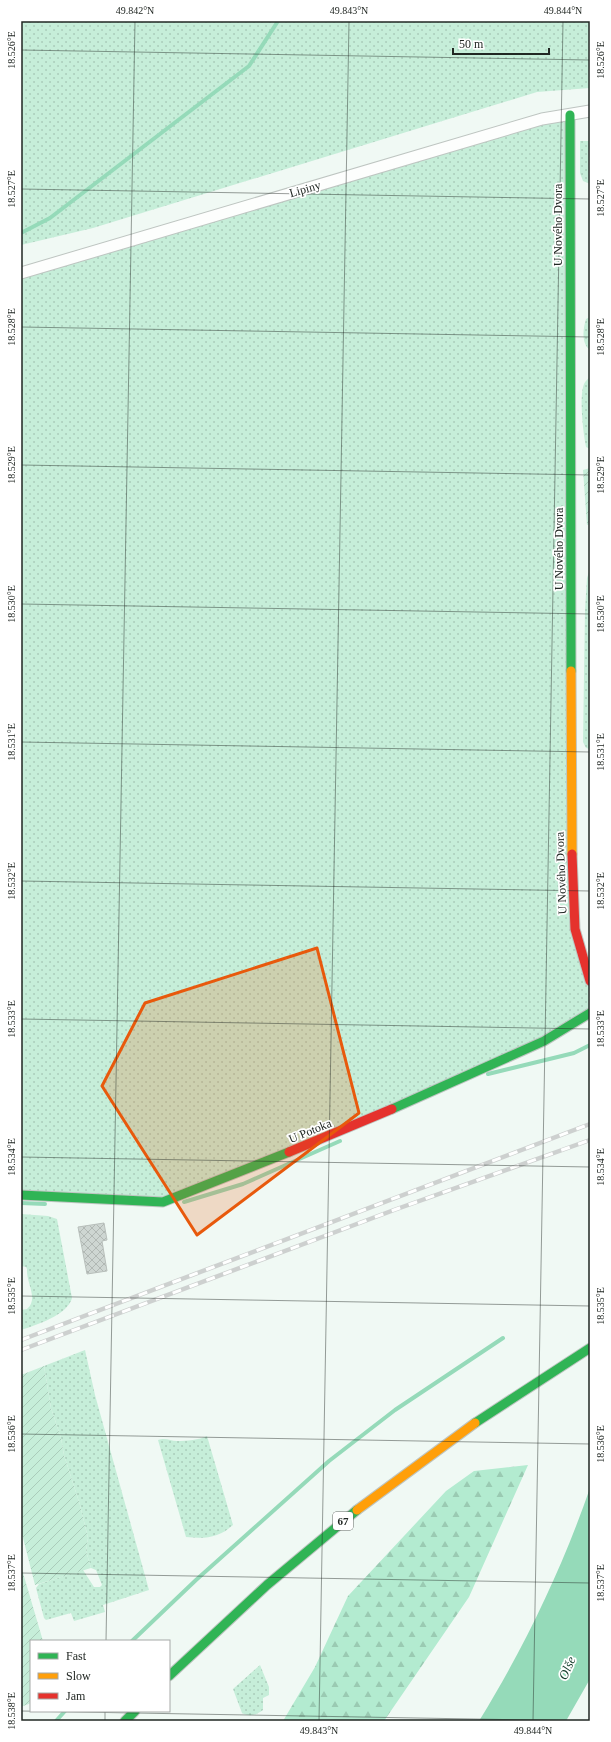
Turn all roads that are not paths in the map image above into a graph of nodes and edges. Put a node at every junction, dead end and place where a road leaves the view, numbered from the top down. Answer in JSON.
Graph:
{"nodes":[{"id":1,"x":590,"y":111,"type":"edge"},
{"id":2,"x":570,"y":115,"type":"junction"},
{"id":3,"x":21,"y":273,"type":"edge"},
{"id":4,"x":590,"y":981,"type":"edge"},
{"id":5,"x":590,"y":1013,"type":"edge"},
{"id":6,"x":21,"y":1195,"type":"edge"},
{"id":7,"x":590,"y":1348,"type":"edge"},
{"id":8,"x":170,"y":1675,"type":"edge"},
{"id":9,"x":134,"y":1712,"type":"edge"},
{"id":10,"x":125,"y":1721,"type":"edge"}],
"edges":[{"from":1,"to":2,"type":"street","name":"Lipiny"},
{"from":2,"to":3,"type":"street","name":"Lipiny"},
{"from":2,"to":4,"type":"street","name":"U Nového Dvora"},
{"from":5,"to":6,"type":"street","name":"U Potoka"},
{"from":7,"to":8,"type":"street","number":"67"},
{"from":9,"to":10,"type":"street"}]}
